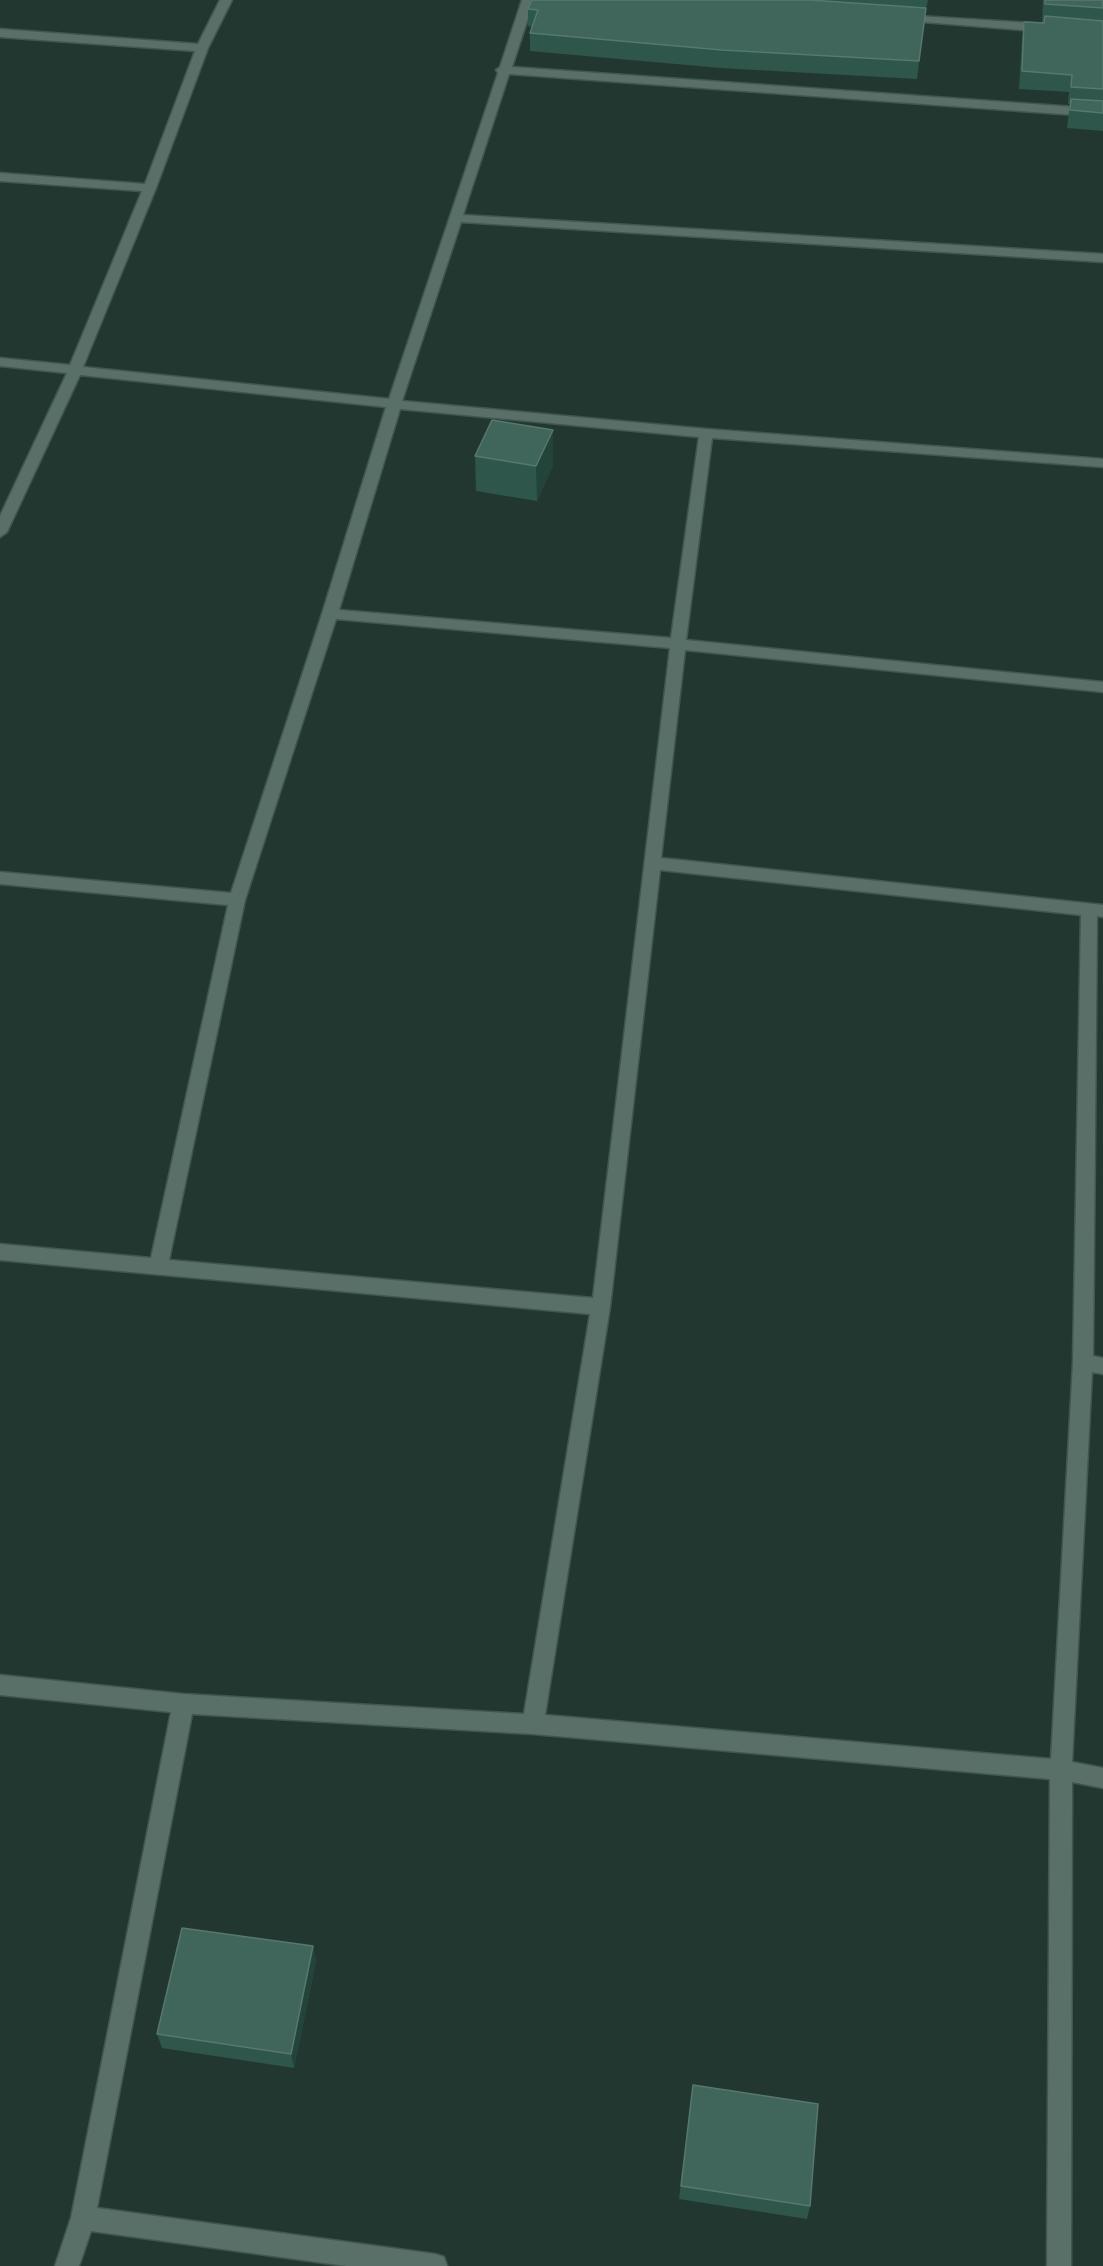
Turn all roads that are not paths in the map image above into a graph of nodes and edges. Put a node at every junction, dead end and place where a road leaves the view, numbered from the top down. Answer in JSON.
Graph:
{"nodes":[{"id":1,"x":226,"y":0,"type":"edge"},
{"id":2,"x":528,"y":0,"type":"edge"},
{"id":3,"x":888,"y":17,"type":"edge"},
{"id":4,"x":1055,"y":29,"type":"edge"},
{"id":5,"x":0,"y":33,"type":"edge"},
{"id":6,"x":202,"y":48,"type":"junction"},
{"id":7,"x":502,"y":70,"type":"junction"},
{"id":8,"x":1103,"y":113,"type":"edge"},
{"id":9,"x":0,"y":177,"type":"edge"},
{"id":10,"x":150,"y":188,"type":"junction"},
{"id":11,"x":456,"y":218,"type":"junction"},
{"id":12,"x":1103,"y":258,"type":"edge"},
{"id":13,"x":0,"y":362,"type":"edge"},
{"id":14,"x":76,"y":368,"type":"junction"},
{"id":15,"x":394,"y":404,"type":"junction"},
{"id":16,"x":706,"y":433,"type":"junction"},
{"id":17,"x":1103,"y":463,"type":"edge"},
{"id":18,"x":0,"y":532,"type":"edge"},
{"id":19,"x":330,"y":614,"type":"junction"},
{"id":20,"x":678,"y":644,"type":"junction"},
{"id":21,"x":1103,"y":687,"type":"edge"},
{"id":22,"x":653,"y":863,"type":"junction"},
{"id":23,"x":0,"y":878,"type":"edge"},
{"id":24,"x":237,"y":900,"type":"junction"},
{"id":25,"x":1096,"y":911,"type":"edge"},
{"id":26,"x":0,"y":1252,"type":"edge"},
{"id":27,"x":159,"y":1265,"type":"junction"},
{"id":28,"x":601,"y":1307,"type":"junction"},
{"id":29,"x":1093,"y":1365,"type":"edge"},
{"id":30,"x":0,"y":1685,"type":"edge"},
{"id":31,"x":183,"y":1704,"type":"junction"},
{"id":32,"x":533,"y":1724,"type":"junction"},
{"id":33,"x":1061,"y":1770,"type":"junction"},
{"id":34,"x":1103,"y":1778,"type":"edge"},
{"id":35,"x":83,"y":2218,"type":"junction"},
{"id":36,"x":67,"y":2266,"type":"edge"},
{"id":37,"x":435,"y":2266,"type":"edge"},
{"id":38,"x":1059,"y":2266,"type":"edge"}],
"edges":[{"from":1,"to":6,"type":"street"},
{"from":2,"to":7,"type":"street"},
{"from":3,"to":4,"type":"street"},
{"from":5,"to":6,"type":"street"},
{"from":6,"to":10,"type":"street"},
{"from":7,"to":8,"type":"street"},
{"from":7,"to":11,"type":"street"},
{"from":9,"to":10,"type":"street"},
{"from":10,"to":14,"type":"street"},
{"from":11,"to":12,"type":"street"},
{"from":11,"to":15,"type":"street"},
{"from":13,"to":14,"type":"street"},
{"from":14,"to":15,"type":"street"},
{"from":14,"to":18,"type":"street"},
{"from":15,"to":16,"type":"street"},
{"from":15,"to":19,"type":"street"},
{"from":16,"to":17,"type":"street"},
{"from":16,"to":20,"type":"street"},
{"from":19,"to":20,"type":"street"},
{"from":19,"to":24,"type":"street"},
{"from":20,"to":21,"type":"street"},
{"from":20,"to":22,"type":"street"},
{"from":22,"to":25,"type":"street"},
{"from":22,"to":28,"type":"street"},
{"from":23,"to":24,"type":"street"},
{"from":24,"to":27,"type":"street"},
{"from":25,"to":29,"type":"street"},
{"from":26,"to":27,"type":"street"},
{"from":27,"to":28,"type":"street"},
{"from":28,"to":32,"type":"street"},
{"from":29,"to":33,"type":"street"},
{"from":30,"to":31,"type":"street"},
{"from":31,"to":32,"type":"street"},
{"from":31,"to":35,"type":"street"},
{"from":32,"to":33,"type":"street"},
{"from":33,"to":34,"type":"street"},
{"from":33,"to":38,"type":"street"},
{"from":35,"to":36,"type":"street"},
{"from":35,"to":37,"type":"street"}]}
